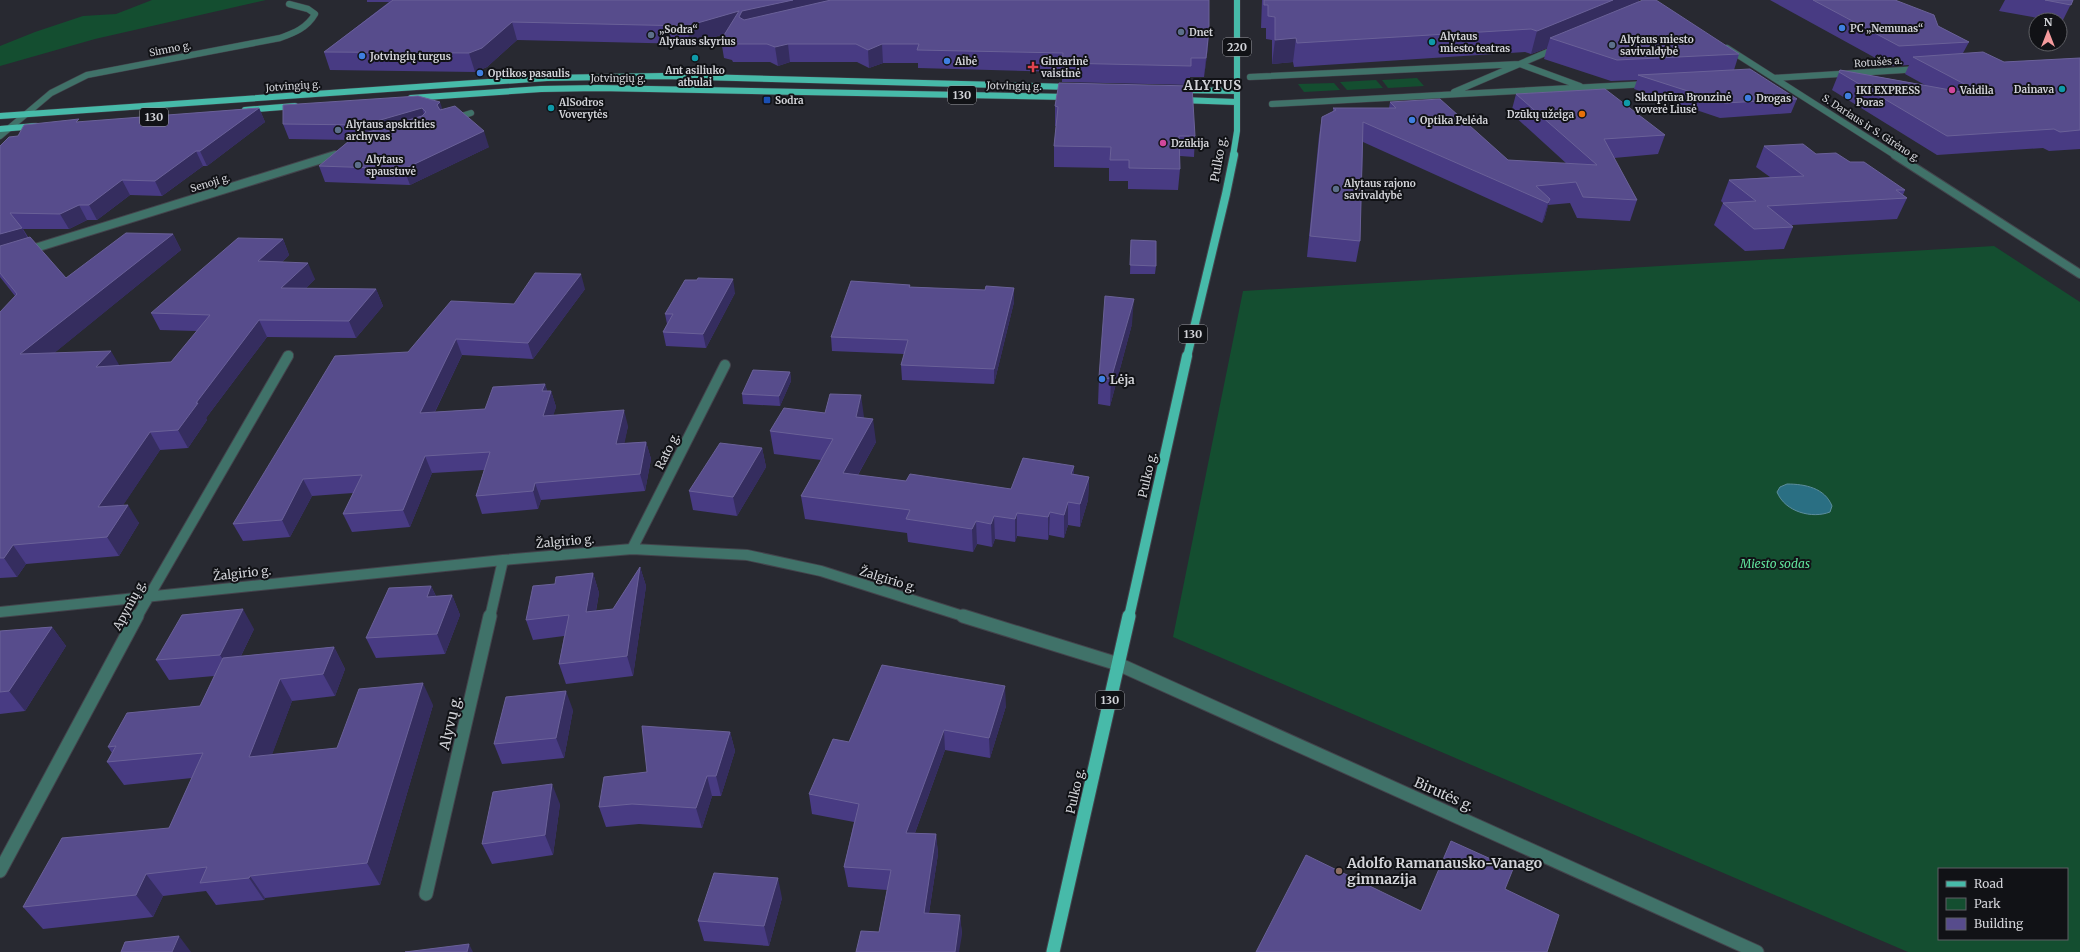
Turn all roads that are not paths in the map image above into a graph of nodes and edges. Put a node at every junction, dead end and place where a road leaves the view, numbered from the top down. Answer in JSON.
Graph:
{"nodes":[{"id":1,"x":1237,"y":0,"type":"edge"},
{"id":2,"x":289,"y":4,"type":"dead end"},
{"id":3,"x":1719,"y":43,"type":"edge"},
{"id":4,"x":1565,"y":45,"type":"edge"},
{"id":5,"x":1520,"y":64,"type":"junction"},
{"id":6,"x":1925,"y":69,"type":"edge"},
{"id":7,"x":1250,"y":77,"type":"dead end"},
{"id":8,"x":1774,"y":78,"type":"junction"},
{"id":9,"x":883,"y":81,"type":"junction"},
{"id":10,"x":1655,"y":83,"type":"edge"},
{"id":11,"x":1078,"y":87,"type":"edge"},
{"id":12,"x":1584,"y":87,"type":"junction"},
{"id":13,"x":1171,"y":90,"type":"edge"},
{"id":14,"x":878,"y":93,"type":"junction"},
{"id":15,"x":1446,"y":95,"type":"junction"},
{"id":16,"x":1236,"y":96,"type":"junction"},
{"id":17,"x":406,"y":98,"type":"edge"},
{"id":18,"x":1078,"y":98,"type":"edge"},
{"id":19,"x":1172,"y":100,"type":"edge"},
{"id":20,"x":1272,"y":104,"type":"dead end"},
{"id":21,"x":299,"y":106,"type":"edge"},
{"id":22,"x":236,"y":111,"type":"edge"},
{"id":23,"x":471,"y":113,"type":"dead end"},
{"id":24,"x":22,"y":115,"type":"junction"},
{"id":25,"x":0,"y":116,"type":"edge"},
{"id":26,"x":446,"y":121,"type":"edge"},
{"id":27,"x":40,"y":126,"type":"edge"},
{"id":28,"x":8,"y":128,"type":"junction"},
{"id":29,"x":0,"y":129,"type":"edge"},
{"id":30,"x":0,"y":136,"type":"edge"},
{"id":31,"x":350,"y":150,"type":"edge"},
{"id":32,"x":0,"y":259,"type":"edge"},
{"id":33,"x":2080,"y":274,"type":"edge"},
{"id":34,"x":289,"y":355,"type":"dead end"},
{"id":35,"x":725,"y":365,"type":"dead end"},
{"id":36,"x":632,"y":549,"type":"junction"},
{"id":37,"x":503,"y":560,"type":"junction"},
{"id":38,"x":148,"y":596,"type":"junction"},
{"id":39,"x":0,"y":612,"type":"edge"},
{"id":40,"x":1118,"y":664,"type":"junction"},
{"id":41,"x":0,"y":871,"type":"edge"},
{"id":42,"x":426,"y":894,"type":"dead end"},
{"id":43,"x":1053,"y":952,"type":"edge"},
{"id":44,"x":1757,"y":952,"type":"edge"}],
"edges":[{"from":1,"to":16,"type":"main road","name":"Pulko g.","number":"220"},
{"from":2,"to":24,"type":"street","name":"Simno g."},
{"from":3,"to":8,"type":"street","name":"S. Dariaus ir S. Girėno g."},
{"from":4,"to":5,"type":"street"},
{"from":5,"to":7,"type":"street"},
{"from":5,"to":12,"type":"street"},
{"from":5,"to":15,"type":"street"},
{"from":6,"to":8,"type":"street","name":"Rotušės a."},
{"from":8,"to":33,"type":"street","name":"S. Dariaus ir S. Girėno g."},
{"from":9,"to":11,"type":"main road","name":"Jotvingių g."},
{"from":9,"to":14,"type":"main road"},
{"from":9,"to":24,"type":"main road","name":"Jotvingių g."},
{"from":10,"to":12,"type":"street"},
{"from":12,"to":15,"type":"street"},
{"from":13,"to":16,"type":"main road"},
{"from":14,"to":17,"type":"main road","name":"Jotvingių g.","number":"130"},
{"from":14,"to":18,"type":"main road","name":"Jotvingių g.","number":"130"},
{"from":15,"to":20,"type":"street"},
{"from":16,"to":19,"type":"main road"},
{"from":16,"to":40,"type":"main road","name":"Pulko g.","number":"130"},
{"from":21,"to":22,"type":"main road","name":"Jotvingių g."},
{"from":23,"to":26,"type":"street"},
{"from":24,"to":25,"type":"main road","name":"Jotvingių g."},
{"from":24,"to":28,"type":"street","name":"Simno g."},
{"from":27,"to":28,"type":"main road"},
{"from":28,"to":29,"type":"main road"},
{"from":28,"to":30,"type":"street","name":"Simno g."},
{"from":31,"to":32,"type":"street","name":"Senoji g."},
{"from":34,"to":38,"type":"street","name":"Apynių g."},
{"from":35,"to":36,"type":"street","name":"Rato g."},
{"from":36,"to":37,"type":"street","name":"Žalgirio g."},
{"from":36,"to":40,"type":"street","name":"Žalgirio g."},
{"from":37,"to":38,"type":"street","name":"Žalgirio g."},
{"from":37,"to":42,"type":"street","name":"Alyvų g."},
{"from":38,"to":39,"type":"street","name":"Žalgirio g."},
{"from":38,"to":41,"type":"street","name":"Apynių g."},
{"from":40,"to":43,"type":"main road","name":"Pulko g.","number":"130"},
{"from":40,"to":44,"type":"street","name":"Birutės g."}]}
